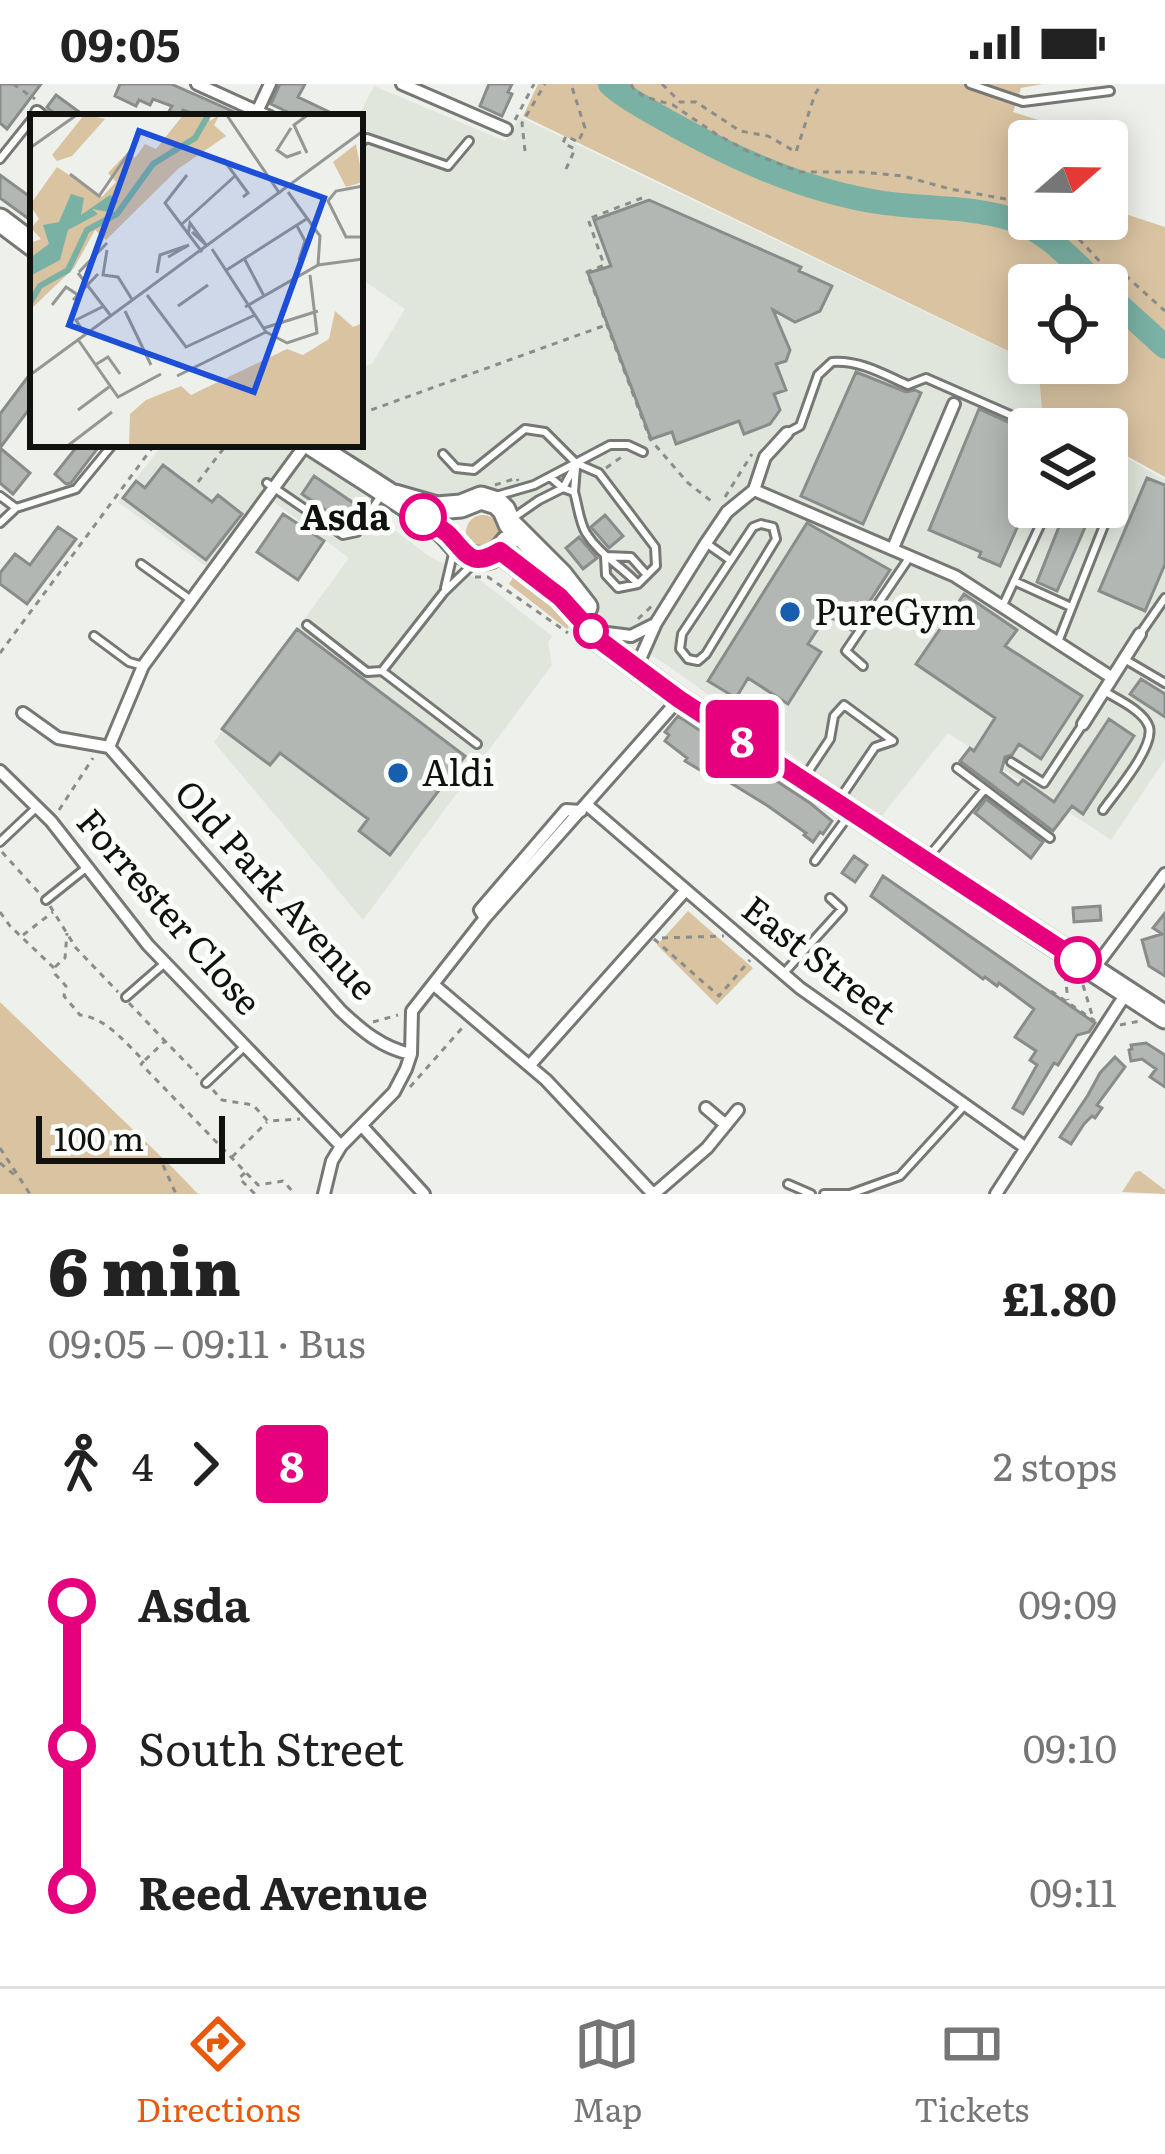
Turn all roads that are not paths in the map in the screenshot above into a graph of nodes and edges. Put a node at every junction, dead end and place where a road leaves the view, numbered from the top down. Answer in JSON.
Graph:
{"nodes":[{"id":1,"x":197,"y":84,"type":"edge"},
{"id":2,"x":270,"y":84,"type":"edge"},
{"id":3,"x":402,"y":84,"type":"edge"},
{"id":4,"x":970,"y":84,"type":"edge"},
{"id":5,"x":1110,"y":91,"type":"dead end"},
{"id":6,"x":258,"y":114,"type":"edge"},
{"id":7,"x":260,"y":114,"type":"edge"},
{"id":8,"x":30,"y":124,"type":"edge"},
{"id":9,"x":506,"y":129,"type":"road end"},
{"id":10,"x":363,"y":140,"type":"edge"},
{"id":11,"x":469,"y":141,"type":"dead end"},
{"id":12,"x":0,"y":159,"type":"edge"},
{"id":13,"x":0,"y":220,"type":"edge"},
{"id":14,"x":30,"y":243,"type":"edge"},
{"id":15,"x":954,"y":404,"type":"dead end"},
{"id":16,"x":1008,"y":414,"type":"edge"},
{"id":17,"x":787,"y":433,"type":"joint"},
{"id":18,"x":111,"y":447,"type":"edge"},
{"id":19,"x":306,"y":447,"type":"edge"},
{"id":20,"x":314,"y":447,"type":"edge"},
{"id":21,"x":643,"y":452,"type":"dead end"},
{"id":22,"x":443,"y":454,"type":"dead end"},
{"id":23,"x":576,"y":463,"type":"junction"},
{"id":24,"x":550,"y":477,"type":"junction"},
{"id":25,"x":271,"y":485,"type":"junction"},
{"id":26,"x":562,"y":488,"type":"junction"},
{"id":27,"x":754,"y":490,"type":"junction"},
{"id":28,"x":574,"y":492,"type":"junction"},
{"id":29,"x":390,"y":493,"type":"junction"},
{"id":30,"x":0,"y":496,"type":"edge"},
{"id":31,"x":475,"y":497,"type":"junction"},
{"id":32,"x":16,"y":508,"type":"junction"},
{"id":33,"x":510,"y":522,"type":"junction"},
{"id":34,"x":0,"y":523,"type":"edge"},
{"id":35,"x":1039,"y":528,"type":"edge"},
{"id":36,"x":1103,"y":528,"type":"edge"},
{"id":37,"x":454,"y":542,"type":"junction"},
{"id":38,"x":706,"y":542,"type":"junction"},
{"id":39,"x":893,"y":548,"type":"junction"},
{"id":40,"x":490,"y":555,"type":"junction"},
{"id":41,"x":911,"y":555,"type":"junction"},
{"id":42,"x":604,"y":556,"type":"junction"},
{"id":43,"x":730,"y":560,"type":"junction"},
{"id":44,"x":141,"y":565,"type":"dead end"},
{"id":45,"x":647,"y":575,"type":"junction"},
{"id":46,"x":1014,"y":581,"type":"junction"},
{"id":47,"x":638,"y":584,"type":"junction"},
{"id":48,"x":444,"y":592,"type":"junction"},
{"id":49,"x":1165,"y":598,"type":"edge"},
{"id":50,"x":191,"y":600,"type":"junction"},
{"id":51,"x":1003,"y":605,"type":"junction"},
{"id":52,"x":1072,"y":607,"type":"junction"},
{"id":53,"x":656,"y":623,"type":"junction"},
{"id":54,"x":307,"y":626,"type":"dead end"},
{"id":55,"x":607,"y":633,"type":"junction"},
{"id":56,"x":1140,"y":634,"type":"joint"},
{"id":57,"x":94,"y":636,"type":"dead end"},
{"id":58,"x":1058,"y":642,"type":"junction"},
{"id":59,"x":1123,"y":658,"type":"junction"},
{"id":60,"x":632,"y":663,"type":"junction"},
{"id":61,"x":143,"y":666,"type":"junction"},
{"id":62,"x":862,"y":666,"type":"dead end"},
{"id":63,"x":382,"y":671,"type":"junction"},
{"id":64,"x":1112,"y":677,"type":"junction"},
{"id":65,"x":1165,"y":683,"type":"edge"},
{"id":66,"x":1104,"y":691,"type":"junction"},
{"id":67,"x":679,"y":699,"type":"junction"},
{"id":68,"x":23,"y":712,"type":"dead end"},
{"id":69,"x":1083,"y":724,"type":"joint"},
{"id":70,"x":477,"y":744,"type":"dead end"},
{"id":71,"x":105,"y":747,"type":"junction"},
{"id":72,"x":1011,"y":762,"type":"dead end"},
{"id":73,"x":957,"y":768,"type":"dead end"},
{"id":74,"x":0,"y":772,"type":"edge"},
{"id":75,"x":802,"y":780,"type":"junction"},
{"id":76,"x":985,"y":789,"type":"junction"},
{"id":77,"x":37,"y":807,"type":"junction"},
{"id":78,"x":844,"y":807,"type":"junction"},
{"id":79,"x":584,"y":808,"type":"junction"},
{"id":80,"x":1103,"y":809,"type":"dead end"},
{"id":81,"x":1050,"y":838,"type":"dead end"},
{"id":82,"x":0,"y":846,"type":"edge"},
{"id":83,"x":815,"y":861,"type":"dead end"},
{"id":84,"x":926,"y":861,"type":"junction"},
{"id":85,"x":89,"y":866,"type":"junction"},
{"id":86,"x":1165,"y":874,"type":"edge"},
{"id":87,"x":685,"y":891,"type":"junction"},
{"id":88,"x":830,"y":898,"type":"dead end"},
{"id":89,"x":46,"y":900,"type":"road end"},
{"id":90,"x":164,"y":963,"type":"junction"},
{"id":91,"x":783,"y":974,"type":"junction"},
{"id":92,"x":1088,"y":977,"type":"junction"},
{"id":93,"x":434,"y":985,"type":"junction"},
{"id":94,"x":1126,"y":992,"type":"junction"},
{"id":95,"x":126,"y":997,"type":"dead end"},
{"id":96,"x":1160,"y":1013,"type":"edge"},
{"id":97,"x":246,"y":1045,"type":"junction"},
{"id":98,"x":411,"y":1054,"type":"junction"},
{"id":99,"x":530,"y":1065,"type":"junction"},
{"id":100,"x":206,"y":1083,"type":"road end"},
{"id":101,"x":965,"y":1105,"type":"junction"},
{"id":102,"x":706,"y":1108,"type":"dead end"},
{"id":103,"x":739,"y":1110,"type":"dead end"},
{"id":104,"x":726,"y":1125,"type":"junction"},
{"id":105,"x":362,"y":1126,"type":"junction"},
{"id":106,"x":341,"y":1145,"type":"junction"},
{"id":107,"x":1026,"y":1148,"type":"junction"},
{"id":108,"x":788,"y":1184,"type":"dead end"},
{"id":109,"x":324,"y":1194,"type":"edge"},
{"id":110,"x":424,"y":1194,"type":"edge"},
{"id":111,"x":654,"y":1194,"type":"edge"},
{"id":112,"x":811,"y":1194,"type":"edge"},
{"id":113,"x":824,"y":1194,"type":"edge"},
{"id":114,"x":996,"y":1194,"type":"edge"}],
"edges":[{"from":1,"to":6,"type":"street"},
{"from":2,"to":7,"type":"street"},
{"from":3,"to":9,"type":"street"},
{"from":4,"to":5,"type":"lane"},
{"from":8,"to":12,"type":"lane"},
{"from":10,"to":11,"type":"lane"},
{"from":13,"to":14,"type":"highway"},
{"from":15,"to":39,"type":"street"},
{"from":16,"to":17,"type":"lane"},
{"from":17,"to":27,"type":"street"},
{"from":18,"to":32,"type":"lane"},
{"from":19,"to":25,"type":"street"},
{"from":20,"to":29,"type":"highway"},
{"from":21,"to":23,"type":"lane"},
{"from":22,"to":23,"type":"lane"},
{"from":23,"to":24,"type":"lane"},
{"from":23,"to":26,"type":"lane"},
{"from":23,"to":28,"type":"lane"},
{"from":23,"to":45,"type":"lane"},
{"from":24,"to":26,"type":"lane"},
{"from":24,"to":31,"type":"lane"},
{"from":25,"to":29,"type":"lane"},
{"from":25,"to":50,"type":"street"},
{"from":26,"to":28,"type":"lane"},
{"from":26,"to":33,"type":"lane"},
{"from":27,"to":38,"type":"street"},
{"from":27,"to":39,"type":"street"},
{"from":28,"to":42,"type":"lane"},
{"from":29,"to":31,"type":"highway"},
{"from":29,"to":37,"type":"highway"},
{"from":30,"to":32,"type":"lane"},
{"from":31,"to":33,"type":"highway"},
{"from":31,"to":37,"type":"highway"},
{"from":32,"to":34,"type":"lane"},
{"from":33,"to":40,"type":"highway"},
{"from":33,"to":55,"type":"highway"},
{"from":35,"to":46,"type":"lane"},
{"from":36,"to":52,"type":"lane"},
{"from":37,"to":40,"type":"highway"},
{"from":37,"to":48,"type":"lane"},
{"from":38,"to":43,"type":"lane"},
{"from":38,"to":53,"type":"street"},
{"from":39,"to":41,"type":"street"},
{"from":40,"to":48,"type":"lane"},
{"from":40,"to":60,"type":"highway"},
{"from":41,"to":51,"type":"street"},
{"from":41,"to":62,"type":"lane"},
{"from":42,"to":45,"type":"lane"},
{"from":42,"to":47,"type":"lane"},
{"from":42,"to":47,"type":"lane"},
{"from":43,"to":43,"type":"lane"},
{"from":44,"to":50,"type":"lane"},
{"from":45,"to":47,"type":"lane"},
{"from":46,"to":51,"type":"lane"},
{"from":46,"to":52,"type":"lane"},
{"from":48,"to":63,"type":"lane"},
{"from":49,"to":56,"type":"lane"},
{"from":50,"to":61,"type":"street"},
{"from":51,"to":58,"type":"street"},
{"from":52,"to":58,"type":"lane"},
{"from":53,"to":55,"type":"street"},
{"from":53,"to":60,"type":"street"},
{"from":54,"to":63,"type":"lane"},
{"from":55,"to":60,"type":"highway"},
{"from":56,"to":59,"type":"street"},
{"from":57,"to":61,"type":"lane"},
{"from":58,"to":64,"type":"street"},
{"from":59,"to":64,"type":"street"},
{"from":59,"to":65,"type":"lane"},
{"from":60,"to":67,"type":"highway"},
{"from":61,"to":71,"type":"street"},
{"from":63,"to":70,"type":"lane"},
{"from":64,"to":66,"type":"street"},
{"from":66,"to":69,"type":"street"},
{"from":66,"to":80,"type":"lane"},
{"from":67,"to":75,"type":"highway"},
{"from":67,"to":79,"type":"street"},
{"from":68,"to":71,"type":"street"},
{"from":69,"to":72,"type":"lane"},
{"from":71,"to":98,"type":"street","name":"Old Park Avenue"},
{"from":73,"to":76,"type":"lane"},
{"from":74,"to":77,"type":"street","name":"Forrester Close"},
{"from":75,"to":78,"type":"highway"},
{"from":75,"to":78,"type":"lane"},
{"from":76,"to":81,"type":"lane"},
{"from":76,"to":84,"type":"lane"},
{"from":77,"to":82,"type":"lane"},
{"from":77,"to":85,"type":"street","name":"Forrester Close"},
{"from":78,"to":83,"type":"lane"},
{"from":78,"to":84,"type":"highway"},
{"from":79,"to":87,"type":"street","name":"East Street"},
{"from":79,"to":93,"type":"street"},
{"from":84,"to":92,"type":"highway"},
{"from":85,"to":89,"type":"lane"},
{"from":85,"to":90,"type":"street","name":"Forrester Close"},
{"from":86,"to":92,"type":"street"},
{"from":87,"to":91,"type":"street","name":"East Street"},
{"from":87,"to":99,"type":"street"},
{"from":88,"to":91,"type":"lane"},
{"from":90,"to":95,"type":"lane"},
{"from":90,"to":97,"type":"street","name":"Forrester Close"},
{"from":91,"to":101,"type":"street","name":"East Street"},
{"from":92,"to":94,"type":"highway"},
{"from":93,"to":98,"type":"street"},
{"from":93,"to":99,"type":"street"},
{"from":94,"to":96,"type":"highway"},
{"from":94,"to":107,"type":"street"},
{"from":97,"to":100,"type":"lane"},
{"from":97,"to":106,"type":"street","name":"Forrester Close"},
{"from":98,"to":105,"type":"street"},
{"from":99,"to":111,"type":"street"},
{"from":101,"to":107,"type":"street","name":"East Street"},
{"from":101,"to":113,"type":"lane"},
{"from":102,"to":104,"type":"street"},
{"from":103,"to":104,"type":"street"},
{"from":104,"to":111,"type":"street"},
{"from":105,"to":106,"type":"street"},
{"from":105,"to":110,"type":"street"},
{"from":106,"to":109,"type":"street"},
{"from":107,"to":114,"type":"street"},
{"from":108,"to":112,"type":"lane"}]}
